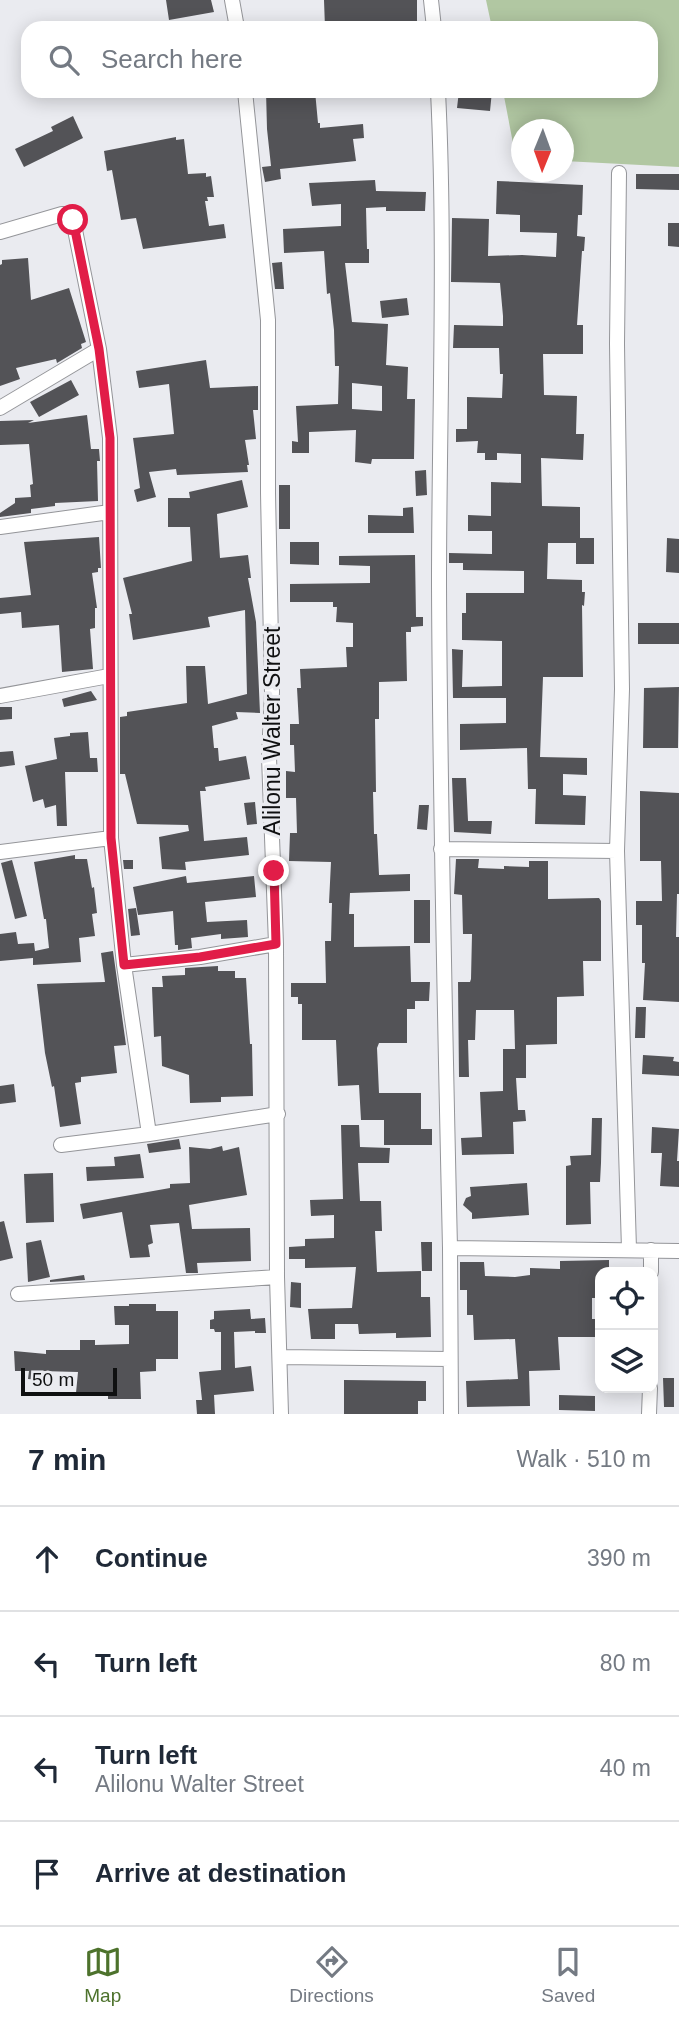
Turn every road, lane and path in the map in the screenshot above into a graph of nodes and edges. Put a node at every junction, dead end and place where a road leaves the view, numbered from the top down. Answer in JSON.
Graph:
{"nodes":[{"id":1,"x":232,"y":0,"type":"edge"},
{"id":2,"x":431,"y":0,"type":"edge"},
{"id":3,"x":236,"y":21,"type":"edge"},
{"id":4,"x":433,"y":21,"type":"edge"},
{"id":5,"x":246,"y":98,"type":"edge"},
{"id":6,"x":438,"y":98,"type":"edge"},
{"id":7,"x":620,"y":173,"type":"dead end"},
{"id":8,"x":1,"y":230,"type":"edge"},
{"id":9,"x":99,"y":349,"type":"junction"},
{"id":10,"x":0,"y":408,"type":"edge"},
{"id":11,"x":110,"y":512,"type":"junction"},
{"id":12,"x":0,"y":527,"type":"edge"},
{"id":13,"x":109,"y":677,"type":"junction"},
{"id":14,"x":0,"y":696,"type":"edge"},
{"id":15,"x":111,"y":838,"type":"junction"},
{"id":16,"x":441,"y":849,"type":"junction"},
{"id":17,"x":617,"y":851,"type":"junction"},
{"id":18,"x":0,"y":852,"type":"edge"},
{"id":19,"x":276,"y":944,"type":"junction"},
{"id":20,"x":124,"y":965,"type":"junction"},
{"id":21,"x":278,"y":1114,"type":"junction"},
{"id":22,"x":149,"y":1134,"type":"junction"},
{"id":23,"x":61,"y":1145,"type":"dead end"},
{"id":24,"x":450,"y":1248,"type":"junction"},
{"id":25,"x":629,"y":1249,"type":"junction"},
{"id":26,"x":651,"y":1250,"type":"junction"},
{"id":27,"x":679,"y":1251,"type":"edge"},
{"id":28,"x":651,"y":1267,"type":"edge"},
{"id":29,"x":277,"y":1277,"type":"junction"},
{"id":30,"x":18,"y":1294,"type":"dead end"},
{"id":31,"x":280,"y":1357,"type":"junction"},
{"id":32,"x":450,"y":1359,"type":"junction"},
{"id":33,"x":650,"y":1393,"type":"edge"},
{"id":34,"x":281,"y":1414,"type":"edge"},
{"id":35,"x":451,"y":1414,"type":"edge"},
{"id":36,"x":649,"y":1414,"type":"edge"}],
"edges":[{"from":1,"to":3,"type":"street"},
{"from":2,"to":4,"type":"street"},
{"from":5,"to":19,"type":"street","name":"Alilonu Walter Street"},
{"from":6,"to":16,"type":"street"},
{"from":7,"to":17,"type":"street"},
{"from":8,"to":9,"type":"street"},
{"from":9,"to":10,"type":"street"},
{"from":9,"to":11,"type":"street"},
{"from":11,"to":12,"type":"street"},
{"from":11,"to":13,"type":"street"},
{"from":13,"to":14,"type":"street"},
{"from":13,"to":15,"type":"street"},
{"from":15,"to":18,"type":"street"},
{"from":15,"to":20,"type":"street"},
{"from":16,"to":17,"type":"street"},
{"from":16,"to":24,"type":"street"},
{"from":17,"to":25,"type":"street"},
{"from":19,"to":20,"type":"street"},
{"from":19,"to":21,"type":"street","name":"Alilonu Walter Street"},
{"from":20,"to":22,"type":"street"},
{"from":21,"to":22,"type":"street"},
{"from":21,"to":29,"type":"street","name":"Alilonu Walter Street"},
{"from":22,"to":23,"type":"street"},
{"from":24,"to":25,"type":"street"},
{"from":24,"to":32,"type":"street"},
{"from":25,"to":26,"type":"street"},
{"from":26,"to":27,"type":"street"},
{"from":26,"to":28,"type":"street"},
{"from":29,"to":30,"type":"street"},
{"from":29,"to":31,"type":"street","name":"Alilonu Walter Street"},
{"from":31,"to":32,"type":"street"},
{"from":31,"to":34,"type":"street","name":"Alilonu Walter Street"},
{"from":32,"to":35,"type":"street"},
{"from":33,"to":36,"type":"street"}]}
